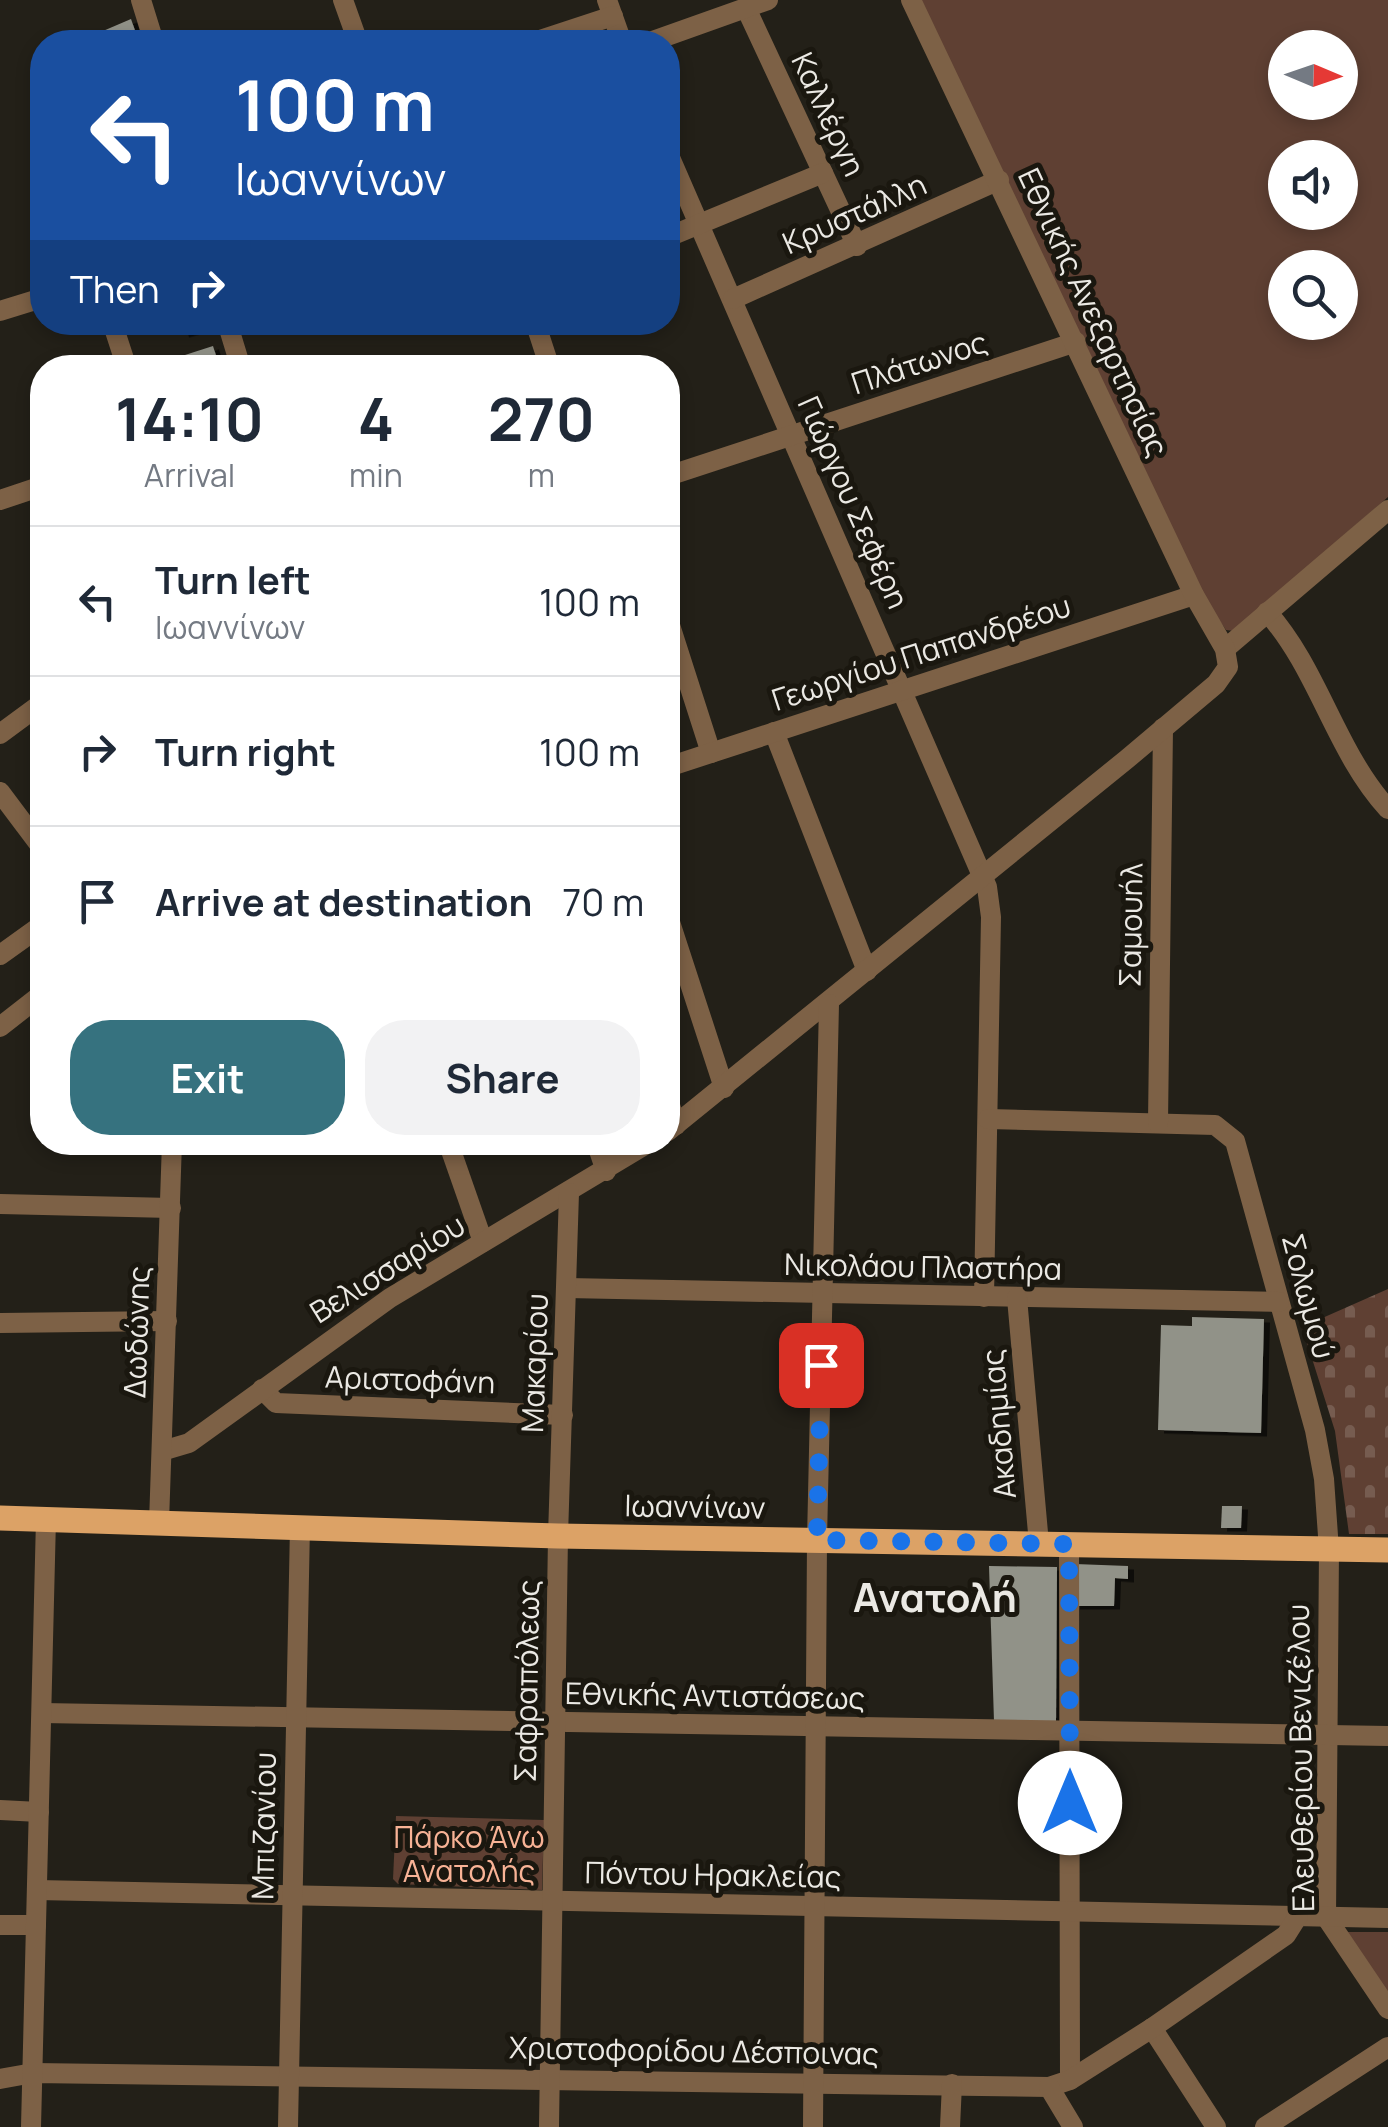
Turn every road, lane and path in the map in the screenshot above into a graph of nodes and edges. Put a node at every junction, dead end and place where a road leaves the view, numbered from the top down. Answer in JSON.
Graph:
{"nodes":[{"id":1,"x":141,"y":0,"type":"edge"},
{"id":2,"x":344,"y":0,"type":"edge"},
{"id":3,"x":768,"y":0,"type":"edge"},
{"id":4,"x":910,"y":0,"type":"edge"},
{"id":5,"x":610,"y":8,"type":"edge"},
{"id":6,"x":746,"y":8,"type":"junction"},
{"id":7,"x":150,"y":30,"type":"edge"},
{"id":8,"x":354,"y":30,"type":"edge"},
{"id":9,"x":561,"y":30,"type":"edge"},
{"id":10,"x":680,"y":31,"type":"edge"},
{"id":11,"x":823,"y":173,"type":"junction"},
{"id":12,"x":680,"y":180,"type":"edge"},
{"id":13,"x":999,"y":180,"type":"junction"},
{"id":14,"x":699,"y":224,"type":"junction"},
{"id":15,"x":680,"y":232,"type":"edge"},
{"id":16,"x":857,"y":246,"type":"junction"},
{"id":17,"x":733,"y":300,"type":"junction"},
{"id":18,"x":30,"y":302,"type":"edge"},
{"id":19,"x":0,"y":311,"type":"edge"},
{"id":20,"x":1076,"y":342,"type":"junction"},
{"id":21,"x":792,"y":436,"type":"junction"},
{"id":22,"x":680,"y":472,"type":"edge"},
{"id":23,"x":30,"y":490,"type":"edge"},
{"id":24,"x":0,"y":500,"type":"edge"},
{"id":25,"x":1388,"y":510,"type":"edge"},
{"id":26,"x":1194,"y":595,"type":"junction"},
{"id":27,"x":1266,"y":612,"type":"junction"},
{"id":28,"x":1225,"y":649,"type":"junction"},
{"id":29,"x":680,"y":656,"type":"edge"},
{"id":30,"x":904,"y":690,"type":"junction"},
{"id":31,"x":30,"y":712,"type":"edge"},
{"id":32,"x":1162,"y":728,"type":"junction"},
{"id":33,"x":774,"y":732,"type":"junction"},
{"id":34,"x":0,"y":734,"type":"edge"},
{"id":35,"x":711,"y":753,"type":"junction"},
{"id":36,"x":680,"y":763,"type":"edge"},
{"id":37,"x":0,"y":792,"type":"edge"},
{"id":38,"x":1384,"y":799,"type":"edge"},
{"id":39,"x":30,"y":832,"type":"edge"},
{"id":40,"x":984,"y":875,"type":"junction"},
{"id":41,"x":30,"y":934,"type":"edge"},
{"id":42,"x":680,"y":953,"type":"edge"},
{"id":43,"x":0,"y":955,"type":"edge"},
{"id":44,"x":867,"y":972,"type":"junction"},
{"id":45,"x":30,"y":1003,"type":"edge"},
{"id":46,"x":829,"y":1004,"type":"junction"},
{"id":47,"x":0,"y":1027,"type":"edge"},
{"id":48,"x":724,"y":1088,"type":"junction"},
{"id":49,"x":988,"y":1119,"type":"junction"},
{"id":50,"x":680,"y":1122,"type":"edge"},
{"id":51,"x":1158,"y":1124,"type":"junction"},
{"id":52,"x":172,"y":1155,"type":"edge"},
{"id":53,"x":453,"y":1155,"type":"edge"},
{"id":54,"x":600,"y":1155,"type":"edge"},
{"id":55,"x":630,"y":1155,"type":"edge"},
{"id":56,"x":606,"y":1171,"type":"junction"},
{"id":57,"x":569,"y":1194,"type":"junction"},
{"id":58,"x":0,"y":1204,"type":"edge"},
{"id":59,"x":171,"y":1208,"type":"junction"},
{"id":60,"x":483,"y":1242,"type":"junction"},
{"id":61,"x":567,"y":1288,"type":"junction"},
{"id":62,"x":823,"y":1294,"type":"junction"},
{"id":63,"x":984,"y":1297,"type":"junction"},
{"id":64,"x":1017,"y":1298,"type":"junction"},
{"id":65,"x":1279,"y":1302,"type":"junction"},
{"id":66,"x":167,"y":1321,"type":"junction"},
{"id":67,"x":0,"y":1323,"type":"edge"},
{"id":68,"x":262,"y":1388,"type":"junction"},
{"id":69,"x":562,"y":1415,"type":"junction"},
{"id":70,"x":162,"y":1452,"type":"junction"},
{"id":71,"x":0,"y":1518,"type":"edge"},
{"id":72,"x":46,"y":1518,"type":"junction"},
{"id":73,"x":159,"y":1523,"type":"junction"},
{"id":74,"x":300,"y":1526,"type":"junction"},
{"id":75,"x":558,"y":1536,"type":"junction"},
{"id":76,"x":817,"y":1540,"type":"junction"},
{"id":77,"x":1039,"y":1544,"type":"junction"},
{"id":78,"x":1069,"y":1544,"type":"junction"},
{"id":79,"x":1329,"y":1550,"type":"junction"},
{"id":80,"x":1388,"y":1550,"type":"edge"},
{"id":81,"x":42,"y":1714,"type":"junction"},
{"id":82,"x":296,"y":1718,"type":"junction"},
{"id":83,"x":555,"y":1722,"type":"junction"},
{"id":84,"x":815,"y":1726,"type":"junction"},
{"id":85,"x":1069,"y":1731,"type":"junction"},
{"id":86,"x":1328,"y":1735,"type":"junction"},
{"id":87,"x":1388,"y":1736,"type":"edge"},
{"id":88,"x":0,"y":1810,"type":"edge"},
{"id":89,"x":39,"y":1812,"type":"junction"},
{"id":90,"x":37,"y":1890,"type":"junction"},
{"id":91,"x":291,"y":1895,"type":"junction"},
{"id":92,"x":552,"y":1901,"type":"junction"},
{"id":93,"x":814,"y":1906,"type":"junction"},
{"id":94,"x":1070,"y":1912,"type":"junction"},
{"id":95,"x":1298,"y":1916,"type":"junction"},
{"id":96,"x":1326,"y":1917,"type":"junction"},
{"id":97,"x":1388,"y":1918,"type":"edge"},
{"id":98,"x":0,"y":1925,"type":"edge"},
{"id":99,"x":36,"y":1926,"type":"junction"},
{"id":100,"x":1388,"y":2009,"type":"edge"},
{"id":101,"x":1152,"y":2028,"type":"junction"},
{"id":102,"x":1388,"y":2047,"type":"edge"},
{"id":103,"x":32,"y":2073,"type":"junction"},
{"id":104,"x":289,"y":2075,"type":"junction"},
{"id":105,"x":549,"y":2078,"type":"junction"},
{"id":106,"x":0,"y":2079,"type":"edge"},
{"id":107,"x":1070,"y":2080,"type":"junction"},
{"id":108,"x":813,"y":2081,"type":"junction"},
{"id":109,"x":952,"y":2084,"type":"junction"},
{"id":110,"x":1049,"y":2086,"type":"junction"},
{"id":111,"x":31,"y":2127,"type":"edge"},
{"id":112,"x":288,"y":2127,"type":"edge"},
{"id":113,"x":549,"y":2127,"type":"edge"},
{"id":114,"x":813,"y":2127,"type":"edge"},
{"id":115,"x":950,"y":2127,"type":"edge"},
{"id":116,"x":1073,"y":2127,"type":"edge"},
{"id":117,"x":1216,"y":2127,"type":"edge"},
{"id":118,"x":1265,"y":2127,"type":"edge"}],
"edges":[{"from":1,"to":7,"type":"street"},
{"from":2,"to":8,"type":"street"},
{"from":3,"to":6,"type":"street"},
{"from":4,"to":13,"type":"street","name":"Εθνικής Ανεξαρτησίας"},
{"from":5,"to":9,"type":"street"},
{"from":6,"to":10,"type":"street"},
{"from":6,"to":11,"type":"street","name":"Καλλέργη"},
{"from":11,"to":14,"type":"street"},
{"from":11,"to":16,"type":"street","name":"Καλλέργη"},
{"from":12,"to":14,"type":"street","name":"Γιώργου Σεφέρη"},
{"from":13,"to":16,"type":"street","name":"Κρυστάλλη"},
{"from":13,"to":20,"type":"street","name":"Εθνικής Ανεξαρτησίας"},
{"from":14,"to":15,"type":"street"},
{"from":14,"to":17,"type":"street","name":"Γιώργου Σεφέρη"},
{"from":16,"to":17,"type":"street","name":"Κρυστάλλη"},
{"from":17,"to":21,"type":"street","name":"Γιώργου Σεφέρη"},
{"from":18,"to":19,"type":"street"},
{"from":20,"to":21,"type":"street","name":"Πλάτωνος"},
{"from":20,"to":26,"type":"street","name":"Εθνικής Ανεξαρτησίας"},
{"from":21,"to":22,"type":"street","name":"Πλάτωνος"},
{"from":21,"to":30,"type":"street","name":"Γιώργου Σεφέρη"},
{"from":23,"to":24,"type":"street"},
{"from":25,"to":27,"type":"street"},
{"from":26,"to":28,"type":"street","name":"Εθνικής Ανεξαρτησίας"},
{"from":26,"to":30,"type":"street","name":"Γεωργίου Παπανδρέου"},
{"from":27,"to":28,"type":"street"},
{"from":27,"to":38,"type":"street"},
{"from":28,"to":32,"type":"street"},
{"from":29,"to":35,"type":"street"},
{"from":30,"to":33,"type":"street","name":"Γεωργίου Παπανδρέου"},
{"from":30,"to":40,"type":"street","name":"Γιώργου Σεφέρη"},
{"from":31,"to":34,"type":"street"},
{"from":32,"to":40,"type":"street"},
{"from":32,"to":51,"type":"street","name":"Σαμουήλ"},
{"from":33,"to":35,"type":"street","name":"Γεωργίου Παπανδρέου"},
{"from":33,"to":44,"type":"street"},
{"from":35,"to":36,"type":"street","name":"Γεωργίου Παπανδρέου"},
{"from":37,"to":39,"type":"street"},
{"from":40,"to":44,"type":"street"},
{"from":40,"to":49,"type":"street","name":"Γιώργου Σεφέρη"},
{"from":41,"to":43,"type":"street"},
{"from":42,"to":48,"type":"street"},
{"from":44,"to":46,"type":"street"},
{"from":45,"to":47,"type":"street"},
{"from":46,"to":48,"type":"street"},
{"from":46,"to":62,"type":"street"},
{"from":48,"to":50,"type":"street"},
{"from":49,"to":51,"type":"street","name":"Σολωμού"},
{"from":49,"to":63,"type":"street","name":"Γιώργου Σεφέρη"},
{"from":51,"to":65,"type":"street","name":"Σολωμού"},
{"from":52,"to":59,"type":"street","name":"Δωδώνης"},
{"from":53,"to":60,"type":"street"},
{"from":54,"to":56,"type":"street"},
{"from":55,"to":56,"type":"street","name":"Βελισσαρίου"},
{"from":56,"to":57,"type":"street","name":"Βελισσαρίου"},
{"from":57,"to":60,"type":"street","name":"Βελισσαρίου"},
{"from":57,"to":61,"type":"street","name":"Μακαρίου"},
{"from":58,"to":59,"type":"street"},
{"from":59,"to":66,"type":"street","name":"Δωδώνης"},
{"from":60,"to":68,"type":"street","name":"Βελισσαρίου"},
{"from":61,"to":62,"type":"street","name":"Νικολάου Πλαστήρα"},
{"from":61,"to":69,"type":"street","name":"Μακαρίου"},
{"from":62,"to":63,"type":"street","name":"Νικολάου Πλαστήρα"},
{"from":62,"to":76,"type":"street"},
{"from":63,"to":64,"type":"street","name":"Νικολάου Πλαστήρα"},
{"from":64,"to":65,"type":"street","name":"Νικολάου Πλαστήρα"},
{"from":64,"to":77,"type":"street","name":"Ακαδημίας"},
{"from":65,"to":79,"type":"street","name":"Σολωμού"},
{"from":66,"to":67,"type":"street"},
{"from":66,"to":70,"type":"street","name":"Δωδώνης"},
{"from":68,"to":69,"type":"street","name":"Αριστοφάνη"},
{"from":68,"to":70,"type":"street","name":"Βελισσαρίου"},
{"from":69,"to":75,"type":"street","name":"Μακαρίου"},
{"from":70,"to":73,"type":"street","name":"Δωδώνης"},
{"from":71,"to":72,"type":"main road","name":"Ιωαννίνων"},
{"from":72,"to":73,"type":"main road","name":"Ιωαννίνων"},
{"from":72,"to":81,"type":"street"},
{"from":73,"to":74,"type":"main road","name":"Ιωαννίνων"},
{"from":74,"to":75,"type":"main road","name":"Ιωαννίνων"},
{"from":74,"to":82,"type":"street","name":"Μπιζανίου"},
{"from":75,"to":76,"type":"main road","name":"Ιωαννίνων"},
{"from":75,"to":83,"type":"street","name":"Σαφραπόλεως"},
{"from":76,"to":77,"type":"main road","name":"Ιωαννίνων"},
{"from":76,"to":84,"type":"street"},
{"from":77,"to":78,"type":"main road","name":"Ιωαννίνων"},
{"from":78,"to":79,"type":"main road","name":"Ιωαννίνων"},
{"from":78,"to":85,"type":"street"},
{"from":79,"to":80,"type":"main road","name":"Ιωαννίνων"},
{"from":79,"to":86,"type":"street","name":"Ελευθερίου Βενιζέλου"},
{"from":81,"to":82,"type":"street","name":"Εθνικής Αντιστάσεως"},
{"from":81,"to":89,"type":"street"},
{"from":82,"to":83,"type":"street","name":"Εθνικής Αντιστάσεως"},
{"from":82,"to":91,"type":"street","name":"Μπιζανίου"},
{"from":83,"to":84,"type":"street","name":"Εθνικής Αντιστάσεως"},
{"from":83,"to":92,"type":"street","name":"Σαφραπόλεως"},
{"from":84,"to":85,"type":"street","name":"Εθνικής Αντιστάσεως"},
{"from":84,"to":93,"type":"street"},
{"from":85,"to":86,"type":"street","name":"Εθνικής Αντιστάσεως"},
{"from":85,"to":94,"type":"street"},
{"from":86,"to":87,"type":"street","name":"Εθνικής Αντιστάσεως"},
{"from":86,"to":96,"type":"street","name":"Ελευθερίου Βενιζέλου"},
{"from":88,"to":89,"type":"street"},
{"from":89,"to":90,"type":"street"},
{"from":90,"to":91,"type":"street","name":"Πόντου Ηρακλείας"},
{"from":90,"to":99,"type":"street"},
{"from":91,"to":92,"type":"street","name":"Πόντου Ηρακλείας"},
{"from":91,"to":104,"type":"street","name":"Μπιζανίου"},
{"from":92,"to":93,"type":"street","name":"Πόντου Ηρακλείας"},
{"from":92,"to":105,"type":"street","name":"Σαφραπόλεως"},
{"from":93,"to":94,"type":"street","name":"Πόντου Ηρακλείας"},
{"from":93,"to":108,"type":"street"},
{"from":94,"to":95,"type":"street","name":"Πόντου Ηρακλείας"},
{"from":94,"to":107,"type":"street"},
{"from":95,"to":96,"type":"street","name":"Πόντου Ηρακλείας"},
{"from":95,"to":101,"type":"street","name":"Χριστοφορίδου Δέσποινας"},
{"from":96,"to":97,"type":"street","name":"Πόντου Ηρακλείας"},
{"from":96,"to":100,"type":"street","name":"Ελευθερίου Βενιζέλου"},
{"from":98,"to":99,"type":"street"},
{"from":99,"to":103,"type":"street"},
{"from":101,"to":107,"type":"street","name":"Χριστοφορίδου Δέσποινας"},
{"from":101,"to":117,"type":"street"},
{"from":102,"to":118,"type":"street"},
{"from":103,"to":104,"type":"street","name":"Χριστοφορίδου Δέσποινας"},
{"from":103,"to":106,"type":"street","name":"Χριστοφορίδου Δέσποινας"},
{"from":103,"to":111,"type":"street"},
{"from":104,"to":105,"type":"street","name":"Χριστοφορίδου Δέσποινας"},
{"from":104,"to":112,"type":"street","name":"Μπιζανίου"},
{"from":105,"to":108,"type":"street","name":"Χριστοφορίδου Δέσποινας"},
{"from":105,"to":113,"type":"street","name":"Σαφραπόλεως"},
{"from":107,"to":110,"type":"street","name":"Χριστοφορίδου Δέσποινας"},
{"from":108,"to":109,"type":"street","name":"Χριστοφορίδου Δέσποινας"},
{"from":108,"to":114,"type":"street"},
{"from":109,"to":110,"type":"street","name":"Χριστοφορίδου Δέσποινας"},
{"from":109,"to":115,"type":"street"},
{"from":110,"to":116,"type":"street"}]}
